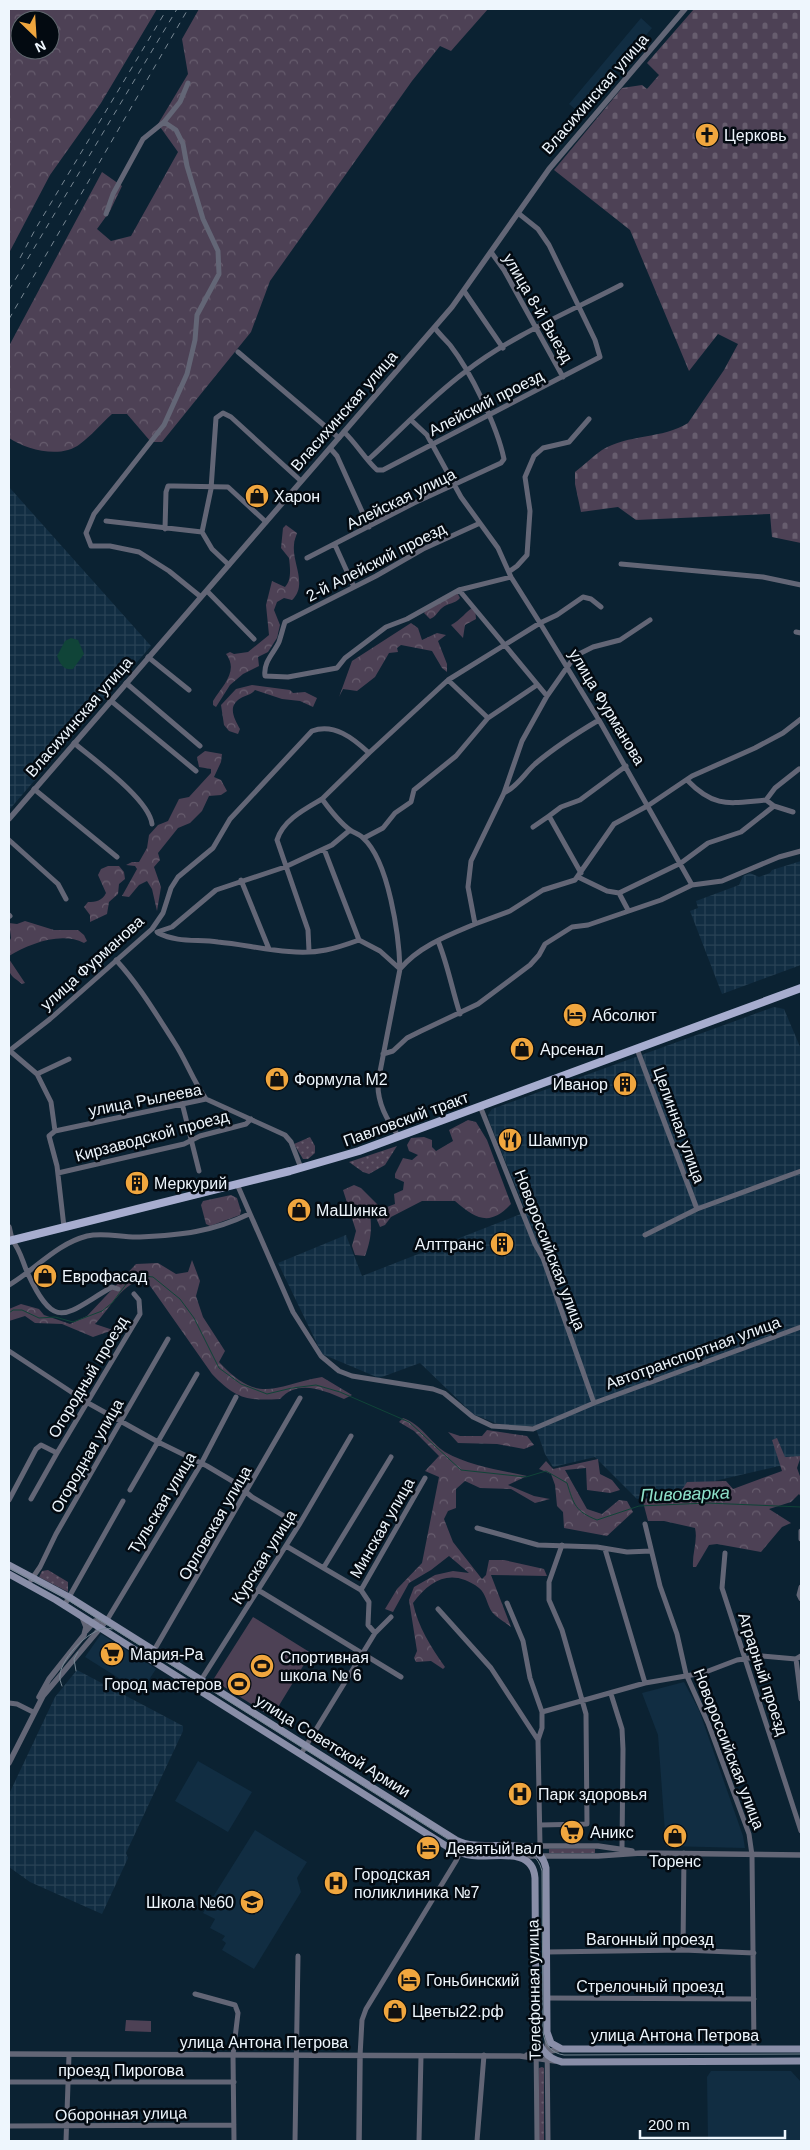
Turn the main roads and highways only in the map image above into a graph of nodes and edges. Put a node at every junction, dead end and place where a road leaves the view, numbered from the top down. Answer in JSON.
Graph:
{"nodes":[{"id":1,"x":801,"y":988,"type":"edge"},
{"id":2,"x":10,"y":1241,"type":"edge"},
{"id":3,"x":9,"y":1565,"type":"edge"},
{"id":4,"x":9,"y":1574,"type":"edge"},
{"id":5,"x":538,"y":1852,"type":"joint"},
{"id":6,"x":533,"y":1867,"type":"joint"},
{"id":7,"x":801,"y":2049,"type":"edge"},
{"id":8,"x":562,"y":2050,"type":"joint"},
{"id":9,"x":801,"y":2061,"type":"edge"},
{"id":10,"x":562,"y":2062,"type":"joint"}],
"edges":[{"from":1,"to":2,"type":"main road","name":"Павловский тракт"},
{"from":3,"to":5,"type":"main road","name":"улица Советской Армии"},
{"from":4,"to":6,"type":"main road","name":"улица Советской Армии"},
{"from":5,"to":8,"type":"main road","name":"Телефонная улица"},
{"from":6,"to":10,"type":"main road","name":"Телефонная улица"},
{"from":7,"to":8,"type":"main road","name":"улица Антона Петрова"},
{"from":9,"to":10,"type":"main road","name":"улица Антона Петрова"}]}
